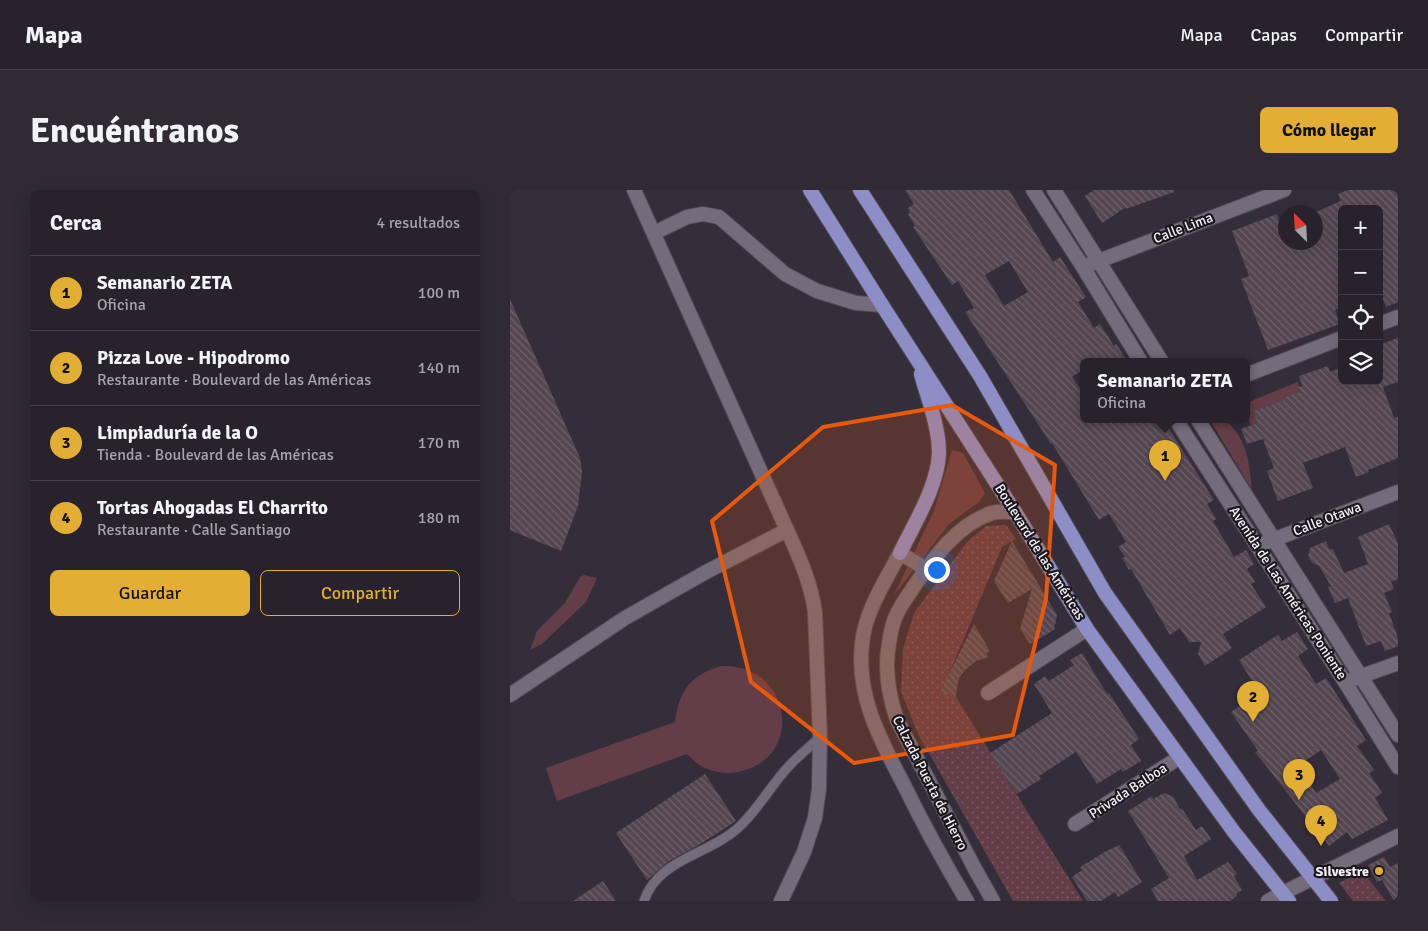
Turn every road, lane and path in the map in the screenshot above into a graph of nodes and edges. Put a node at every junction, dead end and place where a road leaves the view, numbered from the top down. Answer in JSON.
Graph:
{"nodes":[{"id":1,"x":634,"y":190,"type":"edge"},
{"id":2,"x":810,"y":190,"type":"edge"},
{"id":3,"x":860,"y":190,"type":"edge"},
{"id":4,"x":1033,"y":190,"type":"edge"},
{"id":5,"x":1054,"y":190,"type":"edge"},
{"id":6,"x":1284,"y":190,"type":"edge"},
{"id":7,"x":654,"y":234,"type":"junction"},
{"id":8,"x":1098,"y":260,"type":"junction"},
{"id":9,"x":1083,"y":267,"type":"junction"},
{"id":10,"x":882,"y":305,"type":"junction"},
{"id":11,"x":1398,"y":317,"type":"edge"},
{"id":12,"x":1383,"y":323,"type":"edge"},
{"id":13,"x":1338,"y":340,"type":"edge"},
{"id":14,"x":1139,"y":358,"type":"edge"},
{"id":15,"x":1159,"y":358,"type":"edge"},
{"id":16,"x":917,"y":359,"type":"junction"},
{"id":17,"x":1250,"y":373,"type":"edge"},
{"id":18,"x":1178,"y":423,"type":"edge"},
{"id":19,"x":1200,"y":423,"type":"edge"},
{"id":20,"x":1398,"y":492,"type":"edge"},
{"id":21,"x":1016,"y":512,"type":"junction"},
{"id":22,"x":787,"y":530,"type":"junction"},
{"id":23,"x":1275,"y":539,"type":"junction"},
{"id":24,"x":1257,"y":546,"type":"junction"},
{"id":25,"x":900,"y":553,"type":"junction"},
{"id":26,"x":926,"y":569,"type":"junction"},
{"id":27,"x":1087,"y":629,"type":"junction"},
{"id":28,"x":1398,"y":663,"type":"edge"},
{"id":29,"x":1362,"y":676,"type":"junction"},
{"id":30,"x":1345,"y":682,"type":"junction"},
{"id":31,"x":988,"y":693,"type":"dead end"},
{"id":32,"x":510,"y":695,"type":"edge"},
{"id":33,"x":1398,"y":735,"type":"edge"},
{"id":34,"x":820,"y":737,"type":"junction"},
{"id":35,"x":1180,"y":757,"type":"junction"},
{"id":36,"x":1398,"y":768,"type":"edge"},
{"id":37,"x":1076,"y":824,"type":"dead end"},
{"id":38,"x":1398,"y":836,"type":"edge"},
{"id":39,"x":1312,"y":878,"type":"junction"},
{"id":40,"x":1286,"y":897,"type":"edge"},
{"id":41,"x":644,"y":901,"type":"edge"},
{"id":42,"x":781,"y":901,"type":"edge"},
{"id":43,"x":967,"y":901,"type":"edge"},
{"id":44,"x":993,"y":901,"type":"edge"},
{"id":45,"x":1268,"y":901,"type":"edge"},
{"id":46,"x":1331,"y":901,"type":"edge"}],
"edges":[{"from":1,"to":7,"type":"street"},
{"from":2,"to":10,"type":"main road","name":"Boulevard de las Américas"},
{"from":3,"to":39,"type":"main road"},
{"from":4,"to":9,"type":"street"},
{"from":5,"to":8,"type":"street"},
{"from":6,"to":8,"type":"street","name":"Calle Lima"},
{"from":7,"to":10,"type":"street"},
{"from":7,"to":22,"type":"street"},
{"from":8,"to":9,"type":"street","name":"Calle Lima"},
{"from":8,"to":15,"type":"street"},
{"from":9,"to":14,"type":"street"},
{"from":10,"to":16,"type":"main road","name":"Boulevard de las Américas"},
{"from":11,"to":12,"type":"street"},
{"from":13,"to":17,"type":"street"},
{"from":16,"to":21,"type":"main road","name":"Boulevard de las Américas"},
{"from":16,"to":25,"type":"main road"},
{"from":18,"to":24,"type":"street","name":"Avenida de Las Américas Poniente"},
{"from":19,"to":23,"type":"street","name":"Avenida de Las Américas Poniente"},
{"from":20,"to":23,"type":"street","name":"Calle Otawa"},
{"from":21,"to":26,"type":"street","name":"Calzada Puerta de Hierro"},
{"from":21,"to":27,"type":"main road","name":"Boulevard de las Américas"},
{"from":22,"to":32,"type":"street"},
{"from":22,"to":34,"type":"street"},
{"from":23,"to":24,"type":"street","name":"Calle Otawa"},
{"from":23,"to":29,"type":"street","name":"Avenida de Las Américas Poniente"},
{"from":24,"to":30,"type":"street","name":"Avenida de Las Américas Poniente"},
{"from":25,"to":26,"type":"street"},
{"from":25,"to":43,"type":"street","name":"Calzada Puerta de Hierro"},
{"from":26,"to":44,"type":"street","name":"Calzada Puerta de Hierro"},
{"from":27,"to":31,"type":"street"},
{"from":27,"to":35,"type":"main road","name":"Boulevard de las Américas"},
{"from":28,"to":29,"type":"street"},
{"from":29,"to":30,"type":"street"},
{"from":29,"to":33,"type":"street","name":"Avenida de Las Américas Poniente"},
{"from":30,"to":36,"type":"street","name":"Avenida de Las Américas Poniente"},
{"from":34,"to":41,"type":"lane"},
{"from":34,"to":42,"type":"street"},
{"from":35,"to":37,"type":"street","name":"Privada Balboa"},
{"from":35,"to":40,"type":"main road","name":"Boulevard de las Américas"},
{"from":38,"to":39,"type":"street"},
{"from":39,"to":40,"type":"street"},
{"from":39,"to":46,"type":"main road"},
{"from":40,"to":45,"type":"street"}]}
